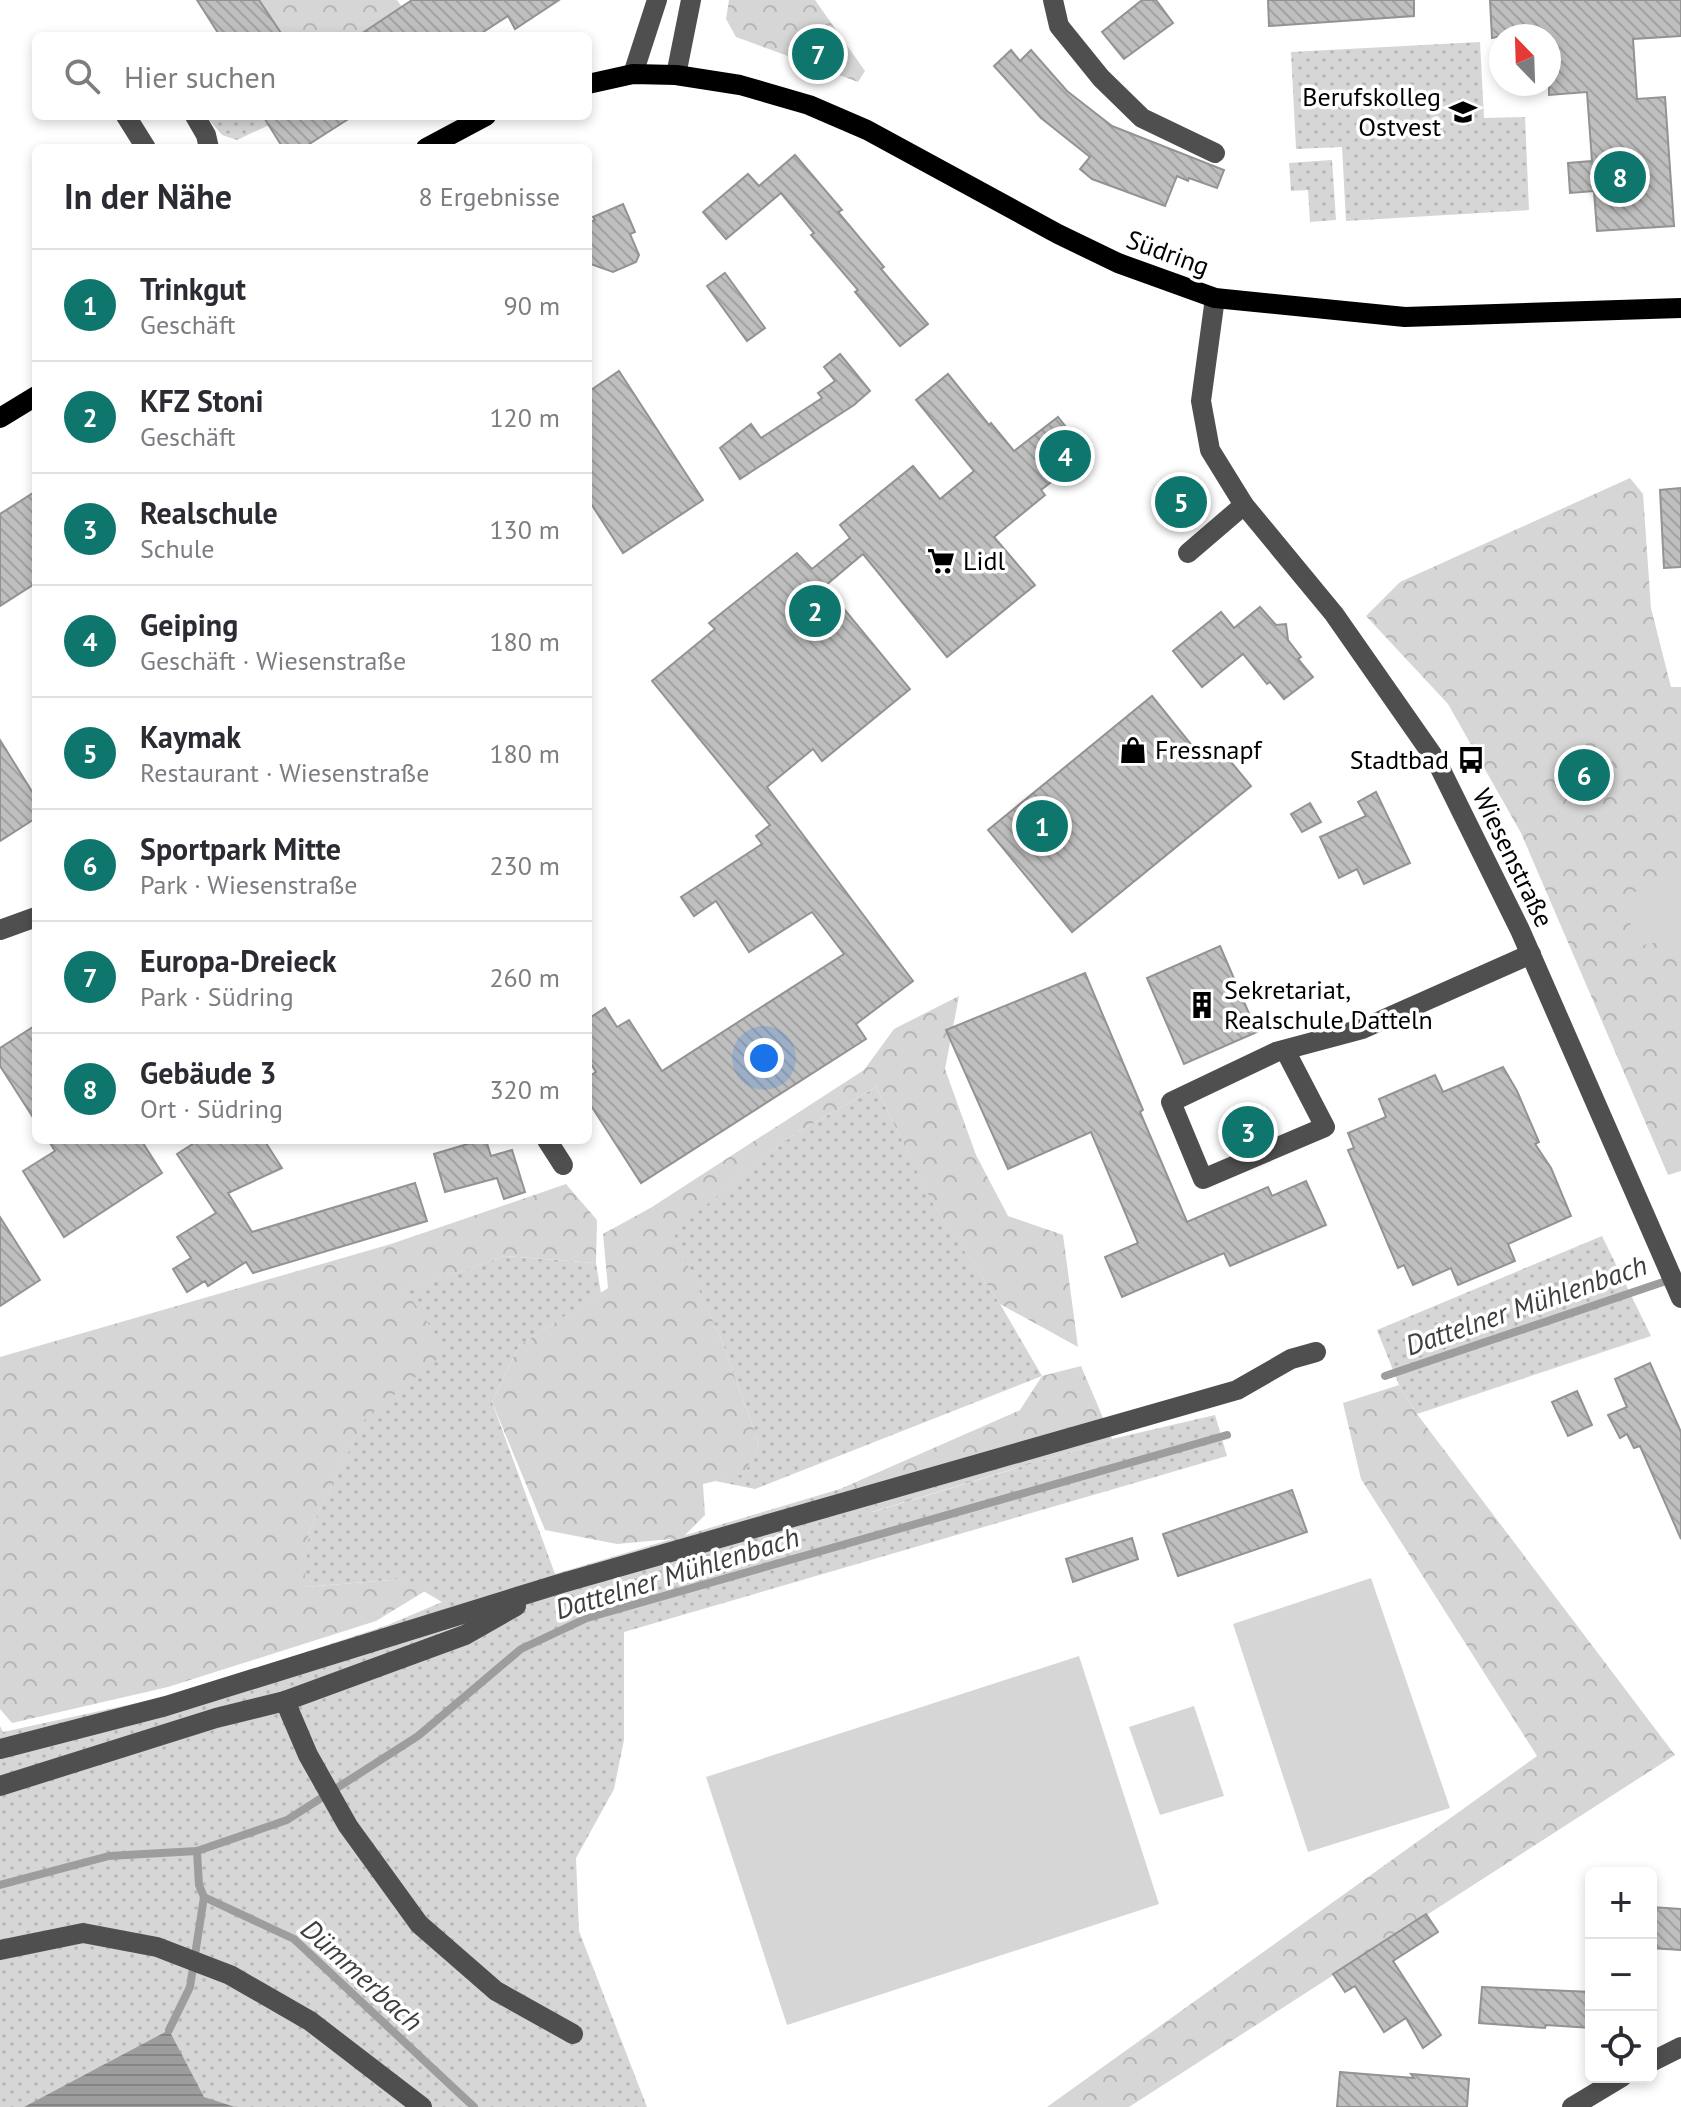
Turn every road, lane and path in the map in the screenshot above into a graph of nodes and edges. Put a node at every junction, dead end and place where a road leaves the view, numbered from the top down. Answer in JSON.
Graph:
{"nodes":[{"id":1,"x":657,"y":0,"type":"edge"},
{"id":2,"x":691,"y":0,"type":"edge"},
{"id":3,"x":1053,"y":0,"type":"edge"},
{"id":4,"x":633,"y":74,"type":"junction"},
{"id":5,"x":676,"y":75,"type":"junction"},
{"id":6,"x":592,"y":83,"type":"edge"},
{"id":7,"x":128,"y":120,"type":"edge"},
{"id":8,"x":197,"y":120,"type":"edge"},
{"id":9,"x":478,"y":120,"type":"edge"},
{"id":10,"x":144,"y":144,"type":"edge"},
{"id":11,"x":208,"y":144,"type":"edge"},
{"id":12,"x":434,"y":144,"type":"edge"},
{"id":13,"x":1215,"y":153,"type":"dead end"},
{"id":14,"x":1215,"y":298,"type":"junction"},
{"id":15,"x":1681,"y":308,"type":"edge"},
{"id":16,"x":32,"y":398,"type":"edge"},
{"id":17,"x":0,"y":418,"type":"edge"},
{"id":18,"x":1244,"y":505,"type":"junction"},
{"id":19,"x":1188,"y":553,"type":"dead end"},
{"id":20,"x":32,"y":918,"type":"edge"},
{"id":21,"x":0,"y":930,"type":"edge"},
{"id":22,"x":1531,"y":954,"type":"junction"},
{"id":23,"x":1285,"y":1050,"type":"junction"},
{"id":24,"x":550,"y":1144,"type":"edge"},
{"id":25,"x":563,"y":1165,"type":"dead end"},
{"id":26,"x":1681,"y":1298,"type":"edge"},
{"id":27,"x":1316,"y":1352,"type":"dead end"},
{"id":28,"x":559,"y":1584,"type":"junction"},
{"id":29,"x":285,"y":1701,"type":"junction"},
{"id":30,"x":0,"y":1749,"type":"edge"},
{"id":31,"x":0,"y":1786,"type":"edge"},
{"id":32,"x":0,"y":1950,"type":"edge"},
{"id":33,"x":573,"y":2034,"type":"dead end"},
{"id":34,"x":1681,"y":2047,"type":"edge"},
{"id":35,"x":1657,"y":2059,"type":"edge"},
{"id":36,"x":1612,"y":2083,"type":"edge"},
{"id":37,"x":422,"y":2107,"type":"edge"},
{"id":38,"x":1572,"y":2107,"type":"edge"}],
"edges":[{"from":1,"to":4,"type":"street"},
{"from":2,"to":5,"type":"street"},
{"from":3,"to":13,"type":"street"},
{"from":4,"to":5,"type":"main road","name":"Südring"},
{"from":4,"to":6,"type":"main road","name":"Südring"},
{"from":5,"to":14,"type":"main road","name":"Südring"},
{"from":7,"to":10,"type":"street"},
{"from":8,"to":11,"type":"street"},
{"from":9,"to":12,"type":"main road"},
{"from":14,"to":15,"type":"main road","name":"Südring"},
{"from":14,"to":18,"type":"street","name":"Wiesenstraße"},
{"from":16,"to":17,"type":"main road"},
{"from":18,"to":19,"type":"street"},
{"from":18,"to":22,"type":"street","name":"Wiesenstraße"},
{"from":20,"to":21,"type":"street"},
{"from":22,"to":23,"type":"street"},
{"from":22,"to":26,"type":"street","name":"Wiesenstraße"},
{"from":23,"to":23,"type":"street"},
{"from":24,"to":25,"type":"street"},
{"from":27,"to":28,"type":"street"},
{"from":28,"to":29,"type":"street"},
{"from":28,"to":30,"type":"street"},
{"from":29,"to":31,"type":"street"},
{"from":29,"to":33,"type":"street"},
{"from":32,"to":37,"type":"street"},
{"from":34,"to":35,"type":"street"},
{"from":36,"to":38,"type":"street"}]}
